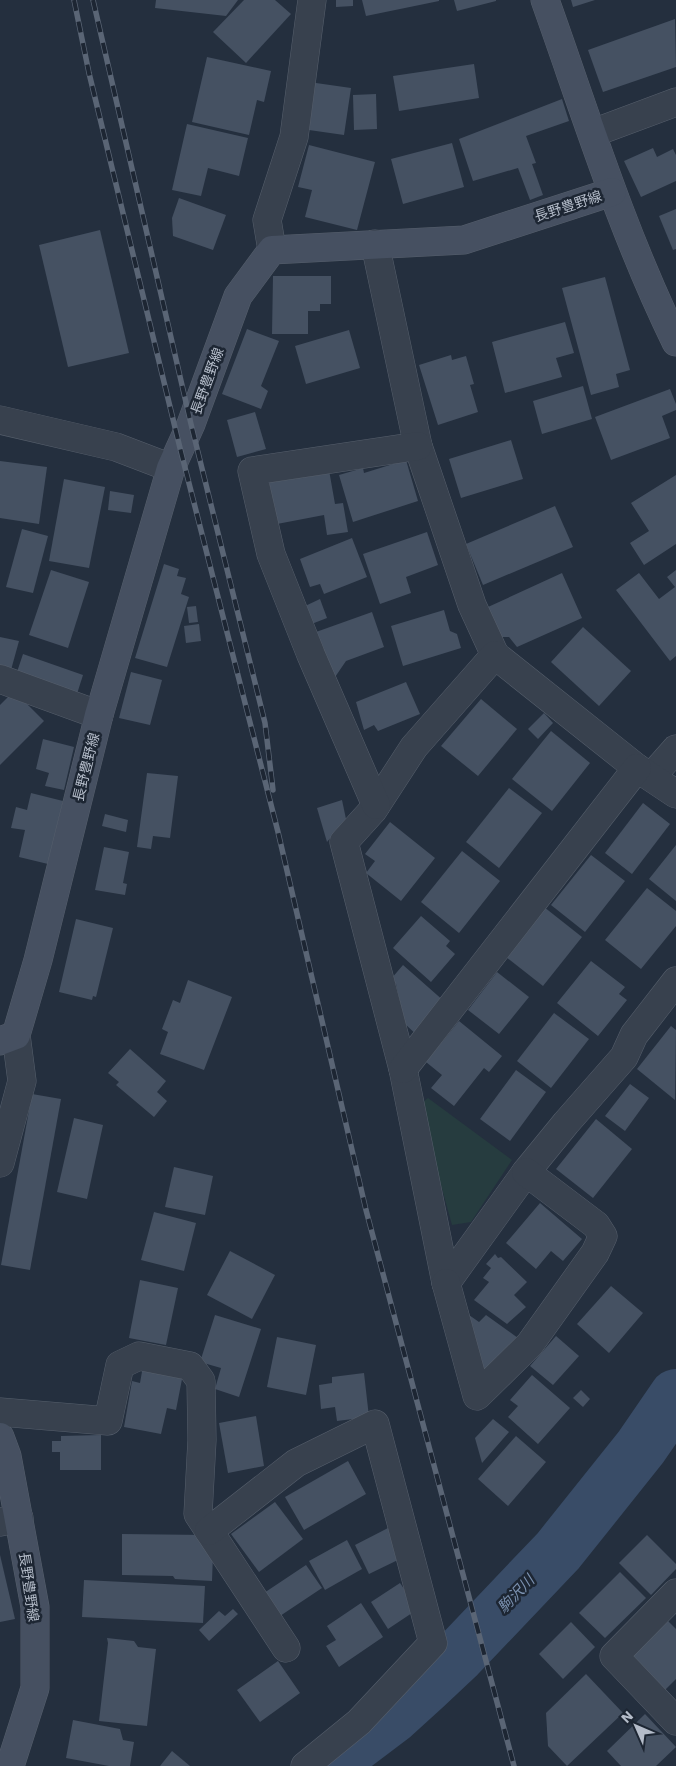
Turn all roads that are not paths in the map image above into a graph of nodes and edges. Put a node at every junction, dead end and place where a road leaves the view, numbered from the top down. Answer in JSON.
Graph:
{"nodes":[{"id":1,"x":312,"y":0,"type":"edge"},
{"id":2,"x":545,"y":0,"type":"edge"},
{"id":3,"x":676,"y":102,"type":"edge"},
{"id":4,"x":593,"y":133,"type":"junction"},
{"id":5,"x":612,"y":192,"type":"junction"},
{"id":6,"x":374,"y":244,"type":"junction"},
{"id":7,"x":272,"y":250,"type":"junction"},
{"id":8,"x":676,"y":342,"type":"edge"},
{"id":9,"x":0,"y":420,"type":"edge"},
{"id":10,"x":418,"y":446,"type":"junction"},
{"id":11,"x":171,"y":468,"type":"junction"},
{"id":12,"x":495,"y":655,"type":"junction"},
{"id":13,"x":0,"y":680,"type":"edge"},
{"id":14,"x":99,"y":715,"type":"junction"},
{"id":15,"x":676,"y":749,"type":"edge"},
{"id":16,"x":644,"y":772,"type":"junction"},
{"id":17,"x":676,"y":794,"type":"edge"},
{"id":18,"x":376,"y":805,"type":"junction"},
{"id":19,"x":676,"y":981,"type":"edge"},
{"id":20,"x":8,"y":1038,"type":"edge"},
{"id":21,"x":403,"y":1068,"type":"junction"},
{"id":22,"x":0,"y":1163,"type":"edge"},
{"id":23,"x":526,"y":1172,"type":"junction"},
{"id":24,"x":446,"y":1283,"type":"junction"},
{"id":25,"x":0,"y":1412,"type":"edge"},
{"id":26,"x":0,"y":1436,"type":"edge"},
{"id":27,"x":10,"y":1520,"type":"edge"},
{"id":28,"x":209,"y":1531,"type":"junction"},
{"id":29,"x":676,"y":1593,"type":"edge"},
{"id":30,"x":286,"y":1648,"type":"dead end"},
{"id":31,"x":676,"y":1720,"type":"edge"},
{"id":32,"x":10,"y":1766,"type":"edge"},
{"id":33,"x":304,"y":1766,"type":"edge"}],
"edges":[{"from":1,"to":7,"type":"street"},
{"from":2,"to":4,"type":"main road","name":"長野豊野線"},
{"from":3,"to":4,"type":"street"},
{"from":4,"to":5,"type":"main road","name":"長野豊野線"},
{"from":5,"to":6,"type":"main road","name":"長野豊野線"},
{"from":5,"to":8,"type":"main road"},
{"from":6,"to":7,"type":"main road","name":"長野豊野線"},
{"from":6,"to":10,"type":"street"},
{"from":7,"to":11,"type":"main road","name":"長野豊野線"},
{"from":9,"to":11,"type":"street"},
{"from":10,"to":12,"type":"street"},
{"from":10,"to":18,"type":"street"},
{"from":11,"to":14,"type":"main road","name":"長野豊野線"},
{"from":12,"to":16,"type":"street"},
{"from":12,"to":18,"type":"street"},
{"from":13,"to":14,"type":"street"},
{"from":14,"to":20,"type":"main road","name":"長野豊野線"},
{"from":15,"to":16,"type":"street"},
{"from":16,"to":17,"type":"street"},
{"from":16,"to":21,"type":"street"},
{"from":18,"to":21,"type":"street"},
{"from":19,"to":23,"type":"street"},
{"from":20,"to":22,"type":"street"},
{"from":21,"to":24,"type":"street"},
{"from":23,"to":24,"type":"street"},
{"from":23,"to":24,"type":"street"},
{"from":25,"to":28,"type":"street"},
{"from":26,"to":27,"type":"main road","name":"長野豊野線"},
{"from":27,"to":32,"type":"main road","name":"長野豊野線"},
{"from":28,"to":30,"type":"street"},
{"from":28,"to":33,"type":"street"},
{"from":29,"to":31,"type":"street"}]}
